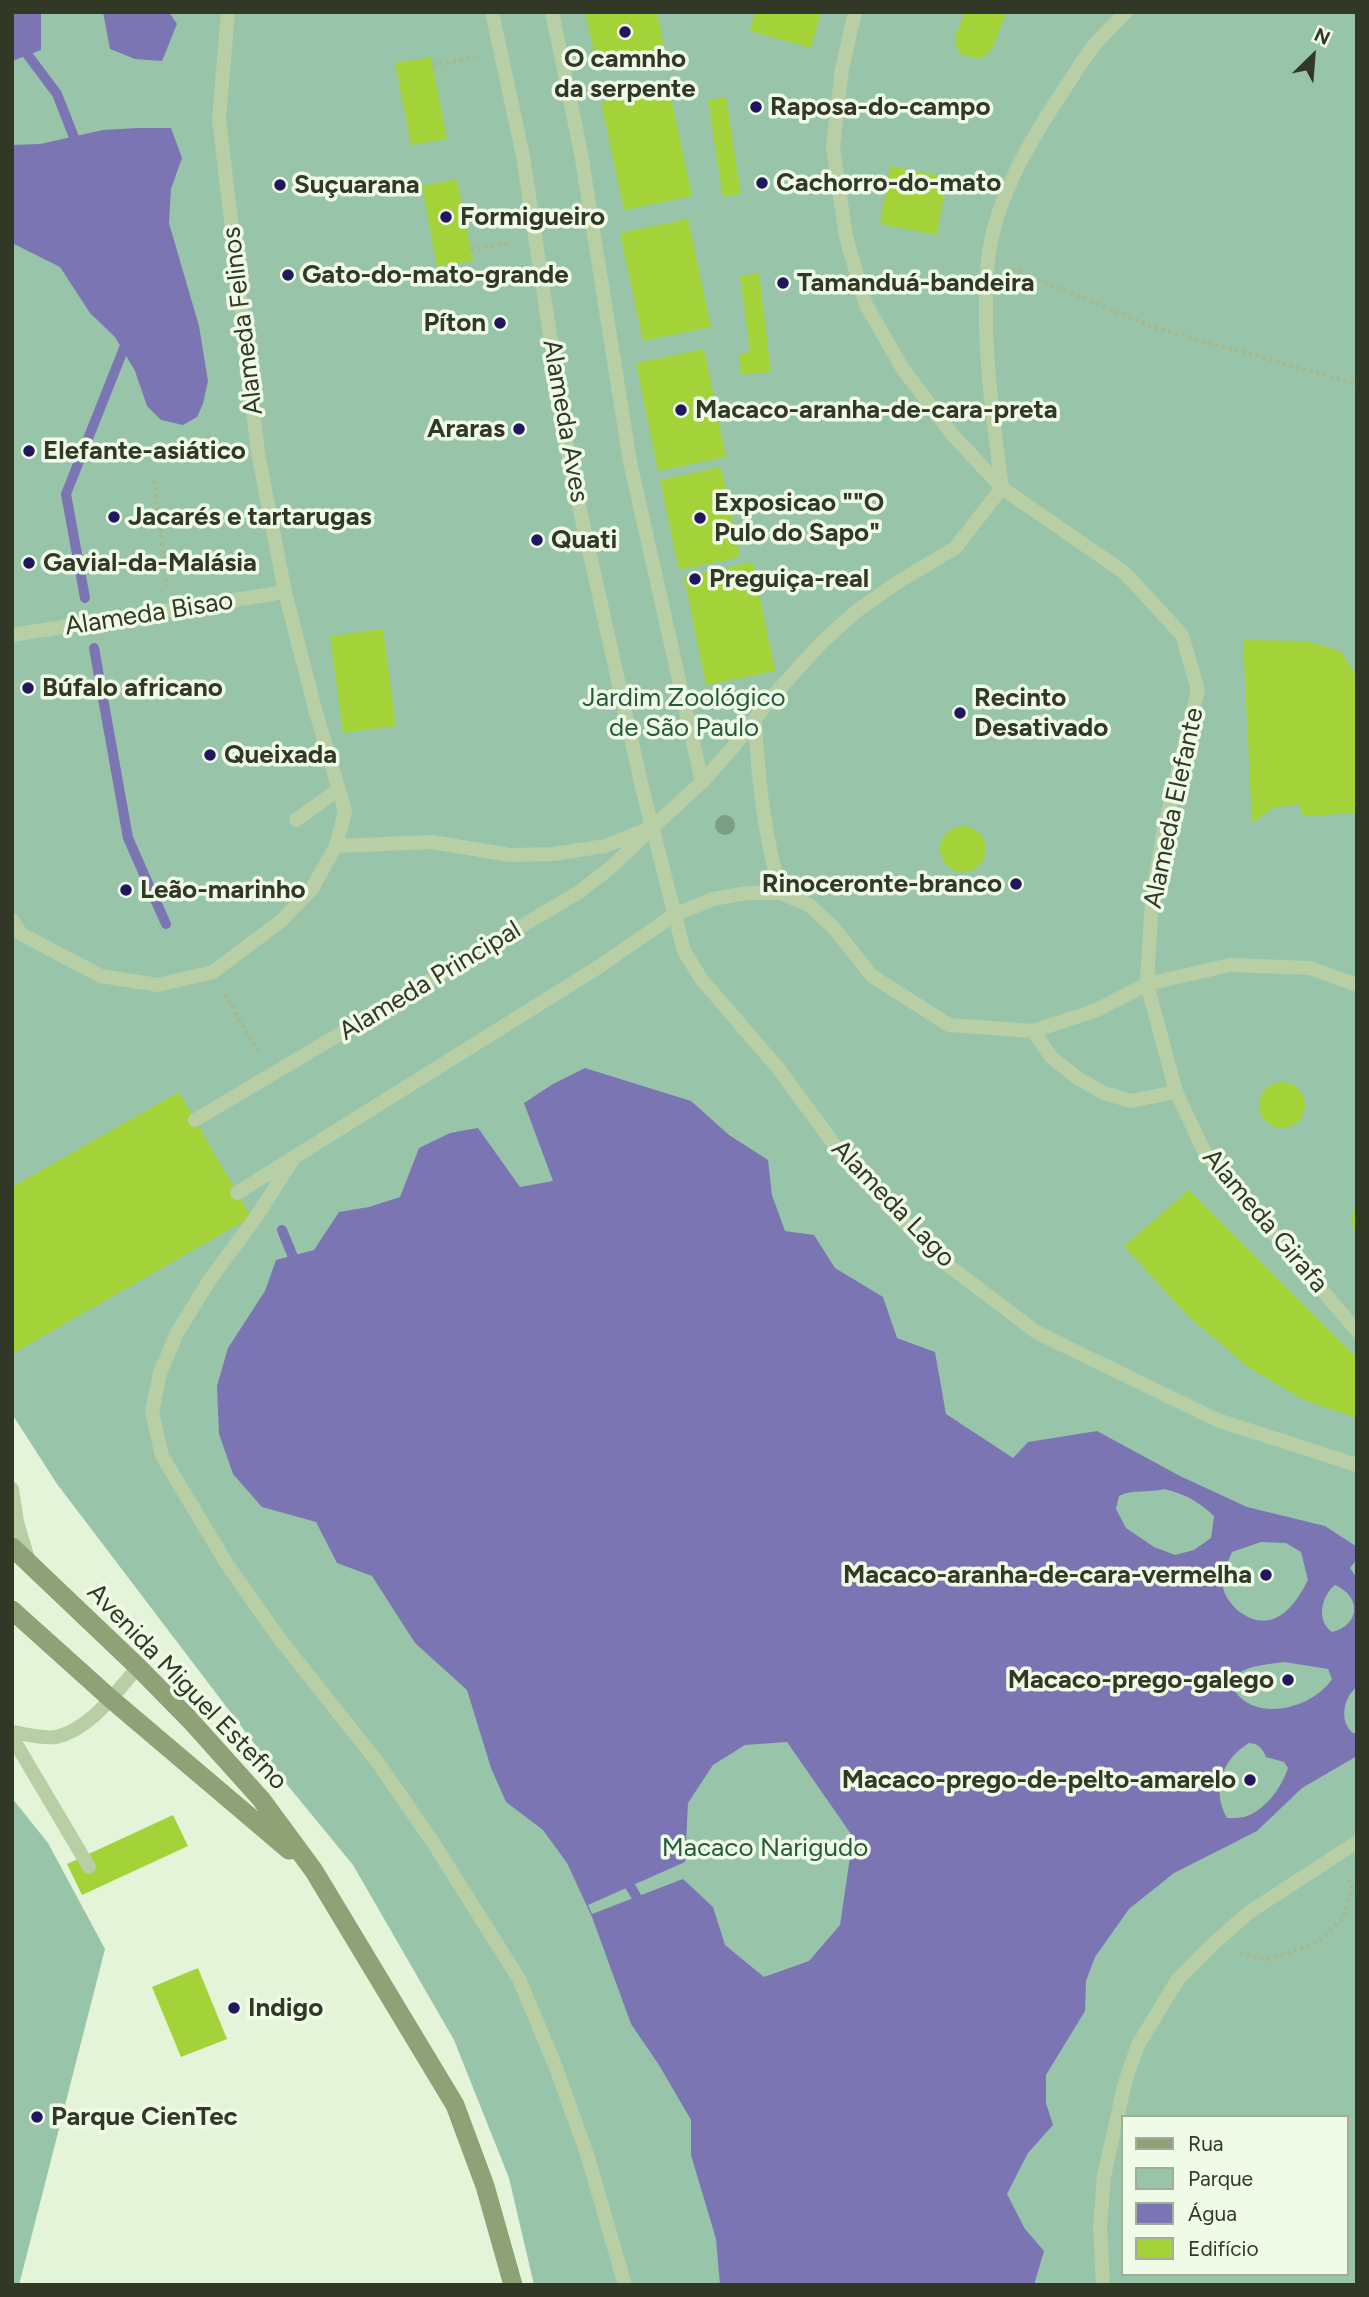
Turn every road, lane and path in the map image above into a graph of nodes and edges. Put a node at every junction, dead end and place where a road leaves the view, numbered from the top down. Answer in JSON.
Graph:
{"nodes":[{"id":1,"x":228,"y":12,"type":"edge"},
{"id":2,"x":492,"y":12,"type":"edge"},
{"id":3,"x":552,"y":12,"type":"edge"},
{"id":4,"x":855,"y":12,"type":"edge"},
{"id":5,"x":1126,"y":12,"type":"edge"},
{"id":6,"x":501,"y":53,"type":"junction"},
{"id":7,"x":432,"y":65,"type":"dead end"},
{"id":8,"x":536,"y":239,"type":"junction"},
{"id":9,"x":470,"y":249,"type":"dead end"},
{"id":10,"x":988,"y":259,"type":"junction"},
{"id":11,"x":1357,"y":384,"type":"edge"},
{"id":12,"x":154,"y":480,"type":"dead end"},
{"id":13,"x":1002,"y":488,"type":"junction"},
{"id":14,"x":285,"y":592,"type":"junction"},
{"id":15,"x":170,"y":611,"type":"junction"},
{"id":16,"x":12,"y":635,"type":"edge"},
{"id":17,"x":755,"y":719,"type":"junction"},
{"id":18,"x":702,"y":782,"type":"junction"},
{"id":19,"x":339,"y":789,"type":"junction"},
{"id":20,"x":296,"y":820,"type":"dead end"},
{"id":21,"x":653,"y":827,"type":"junction"},
{"id":22,"x":336,"y":846,"type":"junction"},
{"id":23,"x":781,"y":893,"type":"junction"},
{"id":24,"x":674,"y":915,"type":"junction"},
{"id":25,"x":12,"y":920,"type":"edge"},
{"id":26,"x":213,"y":972,"type":"junction"},
{"id":27,"x":1147,"y":984,"type":"junction"},
{"id":28,"x":1357,"y":985,"type":"edge"},
{"id":29,"x":1033,"y":1031,"type":"junction"},
{"id":30,"x":271,"y":1076,"type":"junction"},
{"id":31,"x":1176,"y":1092,"type":"junction"},
{"id":32,"x":195,"y":1120,"type":"dead end"},
{"id":33,"x":294,"y":1158,"type":"junction"},
{"id":34,"x":237,"y":1193,"type":"dead end"},
{"id":35,"x":1357,"y":1331,"type":"edge"},
{"id":36,"x":1357,"y":1465,"type":"edge"},
{"id":37,"x":12,"y":1489,"type":"edge"},
{"id":38,"x":15,"y":1518,"type":"edge"},
{"id":39,"x":12,"y":1547,"type":"edge"},
{"id":40,"x":29,"y":1563,"type":"junction"},
{"id":41,"x":12,"y":1610,"type":"edge"},
{"id":42,"x":138,"y":1667,"type":"junction"},
{"id":43,"x":111,"y":1699,"type":"junction"},
{"id":44,"x":12,"y":1734,"type":"edge"},
{"id":45,"x":1357,"y":1842,"type":"edge"},
{"id":46,"x":1339,"y":1854,"type":"junction"},
{"id":47,"x":89,"y":1867,"type":"dead end"},
{"id":48,"x":314,"y":1871,"type":"junction"},
{"id":49,"x":1211,"y":1946,"type":"junction"},
{"id":50,"x":513,"y":2285,"type":"edge"},
{"id":51,"x":625,"y":2285,"type":"edge"},
{"id":52,"x":1103,"y":2285,"type":"edge"}],
"edges":[{"from":1,"to":14,"type":"lane","name":"Alameda Felinos"},
{"from":2,"to":6,"type":"lane","name":"Alameda Aves"},
{"from":3,"to":18,"type":"lane"},
{"from":4,"to":13,"type":"lane","name":"Alameda Elefante"},
{"from":5,"to":10,"type":"lane"},
{"from":6,"to":7,"type":"path"},
{"from":6,"to":8,"type":"lane","name":"Alameda Aves"},
{"from":8,"to":9,"type":"path"},
{"from":8,"to":21,"type":"lane","name":"Alameda Aves"},
{"from":10,"to":11,"type":"path"},
{"from":10,"to":13,"type":"lane"},
{"from":12,"to":15,"type":"path"},
{"from":13,"to":17,"type":"lane"},
{"from":13,"to":27,"type":"lane","name":"Alameda Elefante"},
{"from":14,"to":15,"type":"lane","name":"Alameda Bisao"},
{"from":14,"to":19,"type":"lane","name":"Alameda Felinos"},
{"from":15,"to":16,"type":"lane","name":"Alameda Bisao"},
{"from":17,"to":18,"type":"lane"},
{"from":17,"to":23,"type":"lane"},
{"from":18,"to":21,"type":"lane"},
{"from":19,"to":20,"type":"lane"},
{"from":19,"to":22,"type":"lane","name":"Alameda Felinos"},
{"from":21,"to":22,"type":"lane"},
{"from":21,"to":24,"type":"lane","name":"Alameda Lago"},
{"from":21,"to":30,"type":"lane","name":"Alameda Principal"},
{"from":22,"to":26,"type":"lane","name":"Alameda Felinos"},
{"from":23,"to":24,"type":"lane"},
{"from":23,"to":29,"type":"lane"},
{"from":24,"to":33,"type":"lane"},
{"from":24,"to":36,"type":"lane","name":"Alameda Lago"},
{"from":25,"to":26,"type":"lane"},
{"from":26,"to":30,"type":"path"},
{"from":27,"to":28,"type":"lane"},
{"from":27,"to":29,"type":"lane"},
{"from":27,"to":31,"type":"lane","name":"Alameda Girafa"},
{"from":29,"to":31,"type":"lane"},
{"from":30,"to":32,"type":"lane","name":"Alameda Principal"},
{"from":31,"to":35,"type":"lane","name":"Alameda Girafa"},
{"from":33,"to":34,"type":"lane"},
{"from":33,"to":51,"type":"lane"},
{"from":37,"to":38,"type":"lane"},
{"from":38,"to":40,"type":"lane"},
{"from":39,"to":40,"type":"main road","name":"Avenida Miguel Estefno"},
{"from":40,"to":42,"type":"main road","name":"Avenida Miguel Estefno"},
{"from":41,"to":43,"type":"main road","name":"Avenida Miguel Estefno"},
{"from":42,"to":43,"type":"lane"},
{"from":42,"to":48,"type":"main road","name":"Avenida Miguel Estefno"},
{"from":43,"to":44,"type":"lane"},
{"from":43,"to":48,"type":"main road","name":"Avenida Miguel Estefno"},
{"from":44,"to":47,"type":"lane"},
{"from":45,"to":46,"type":"lane"},
{"from":46,"to":49,"type":"lane"},
{"from":46,"to":49,"type":"path"},
{"from":48,"to":50,"type":"main road","name":"Avenida Miguel Estefno"},
{"from":49,"to":52,"type":"lane"}]}
